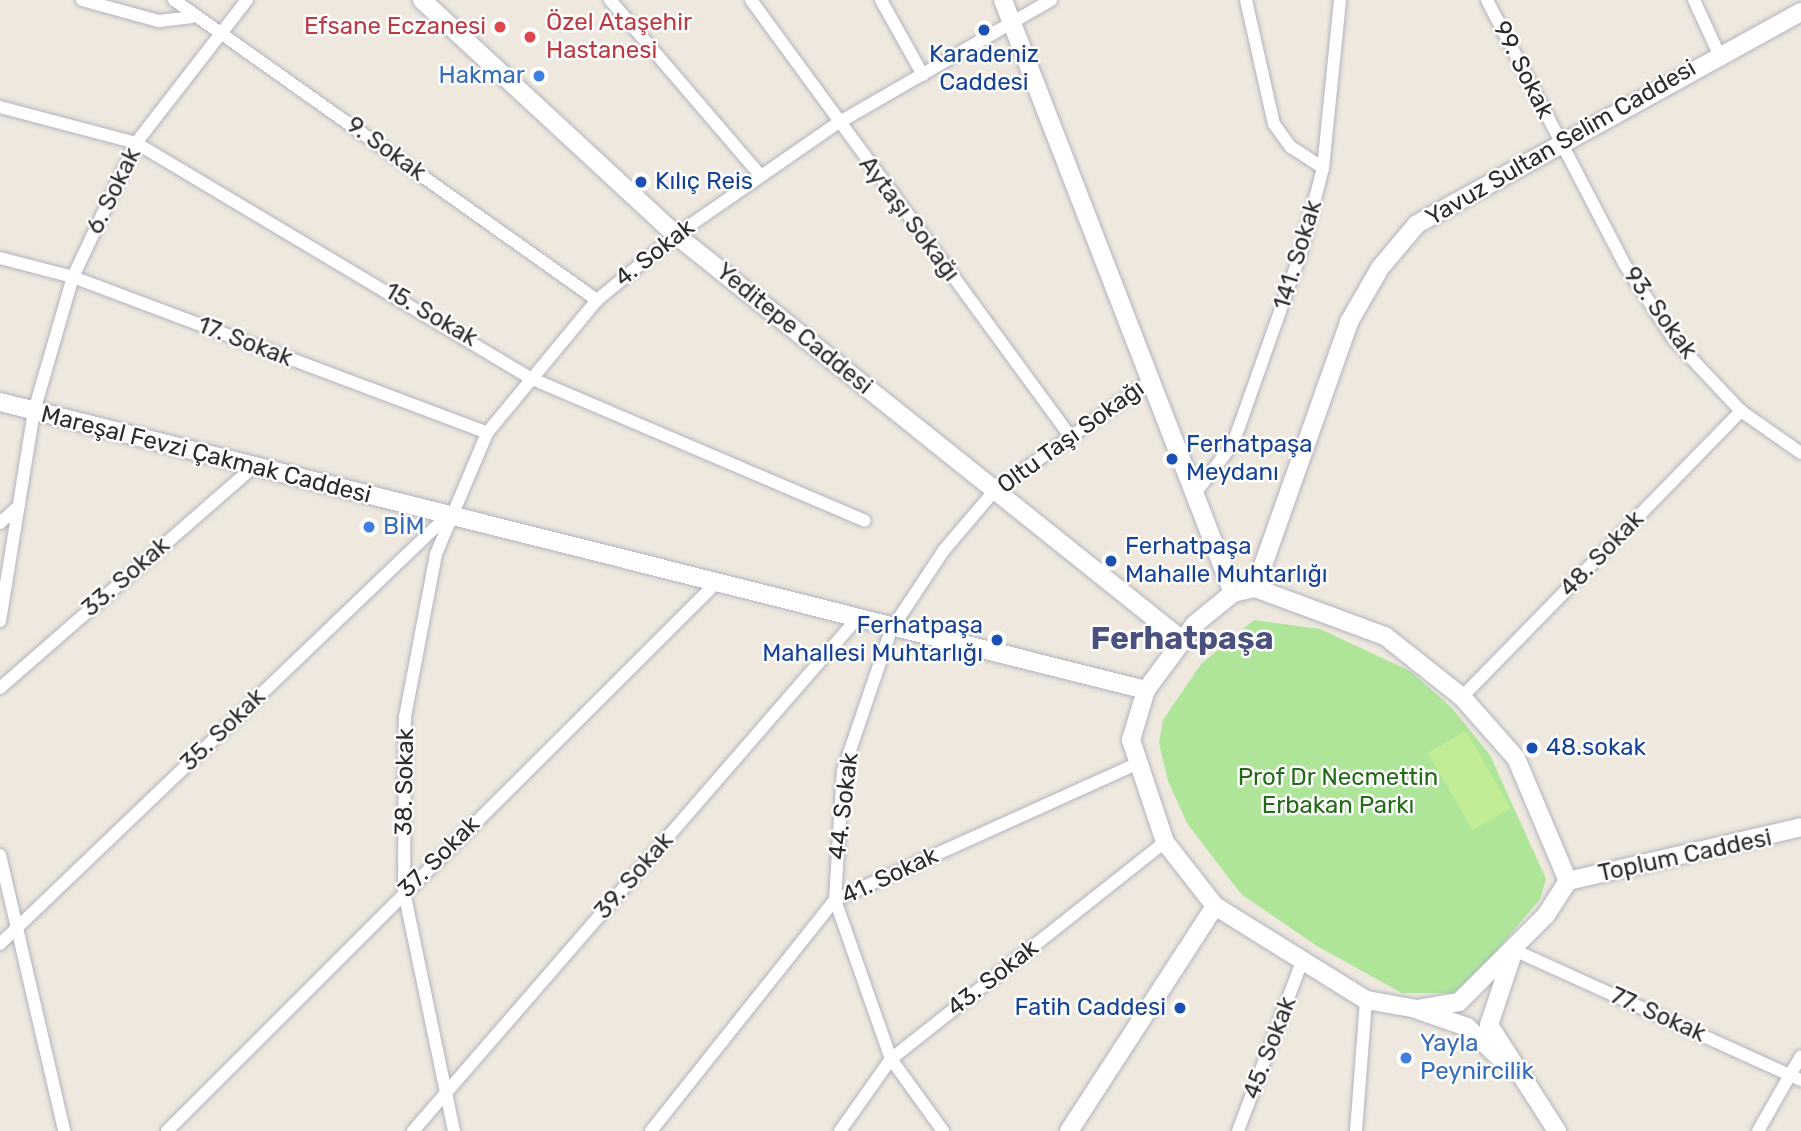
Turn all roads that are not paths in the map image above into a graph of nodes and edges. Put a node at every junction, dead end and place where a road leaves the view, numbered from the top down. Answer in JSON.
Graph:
{"nodes":[{"id":1,"x":82,"y":0,"type":"edge"},
{"id":2,"x":174,"y":0,"type":"edge"},
{"id":3,"x":247,"y":0,"type":"edge"},
{"id":4,"x":422,"y":0,"type":"edge"},
{"id":5,"x":610,"y":0,"type":"edge"},
{"id":6,"x":751,"y":0,"type":"edge"},
{"id":7,"x":881,"y":0,"type":"edge"},
{"id":8,"x":1003,"y":0,"type":"edge"},
{"id":9,"x":1051,"y":0,"type":"edge"},
{"id":10,"x":1246,"y":0,"type":"edge"},
{"id":11,"x":1340,"y":0,"type":"edge"},
{"id":12,"x":1487,"y":0,"type":"edge"},
{"id":13,"x":1695,"y":0,"type":"edge"},
{"id":14,"x":1801,"y":12,"type":"edge"},
{"id":15,"x":192,"y":16,"type":"junction"},
{"id":16,"x":1012,"y":24,"type":"junction"},
{"id":17,"x":219,"y":30,"type":"junction"},
{"id":18,"x":1719,"y":54,"type":"junction"},
{"id":19,"x":923,"y":75,"type":"junction"},
{"id":20,"x":0,"y":107,"type":"edge"},
{"id":21,"x":838,"y":123,"type":"junction"},
{"id":22,"x":1559,"y":140,"type":"junction"},
{"id":23,"x":136,"y":143,"type":"junction"},
{"id":24,"x":1324,"y":168,"type":"junction"},
{"id":25,"x":760,"y":175,"type":"junction"},
{"id":26,"x":676,"y":235,"type":"junction"},
{"id":27,"x":0,"y":258,"type":"edge"},
{"id":28,"x":73,"y":277,"type":"junction"},
{"id":29,"x":597,"y":299,"type":"junction"},
{"id":30,"x":528,"y":377,"type":"junction"},
{"id":31,"x":1153,"y":379,"type":"junction"},
{"id":32,"x":0,"y":402,"type":"edge"},
{"id":33,"x":34,"y":411,"type":"junction"},
{"id":34,"x":1741,"y":411,"type":"junction"},
{"id":35,"x":487,"y":433,"type":"junction"},
{"id":36,"x":1070,"y":436,"type":"junction"},
{"id":37,"x":1801,"y":453,"type":"edge"},
{"id":38,"x":253,"y":467,"type":"junction"},
{"id":39,"x":995,"y":490,"type":"junction"},
{"id":40,"x":1196,"y":492,"type":"junction"},
{"id":41,"x":19,"y":506,"type":"junction"},
{"id":42,"x":447,"y":516,"type":"junction"},
{"id":43,"x":865,"y":522,"type":"dead end"},
{"id":44,"x":0,"y":523,"type":"edge"},
{"id":45,"x":714,"y":585,"type":"junction"},
{"id":46,"x":1255,"y":588,"type":"junction"},
{"id":47,"x":1233,"y":593,"type":"junction"},
{"id":48,"x":0,"y":621,"type":"edge"},
{"id":49,"x":855,"y":621,"type":"junction"},
{"id":50,"x":891,"y":630,"type":"junction"},
{"id":51,"x":1182,"y":639,"type":"junction"},
{"id":52,"x":0,"y":688,"type":"edge"},
{"id":53,"x":1146,"y":690,"type":"junction"},
{"id":54,"x":1462,"y":697,"type":"junction"},
{"id":55,"x":1136,"y":764,"type":"junction"},
{"id":56,"x":1798,"y":832,"type":"edge"},
{"id":57,"x":1165,"y":842,"type":"junction"},
{"id":58,"x":0,"y":855,"type":"edge"},
{"id":59,"x":1568,"y":881,"type":"junction"},
{"id":60,"x":404,"y":891,"type":"junction"},
{"id":61,"x":835,"y":900,"type":"junction"},
{"id":62,"x":1216,"y":906,"type":"junction"},
{"id":63,"x":13,"y":931,"type":"junction"},
{"id":64,"x":0,"y":944,"type":"edge"},
{"id":65,"x":1514,"y":950,"type":"junction"},
{"id":66,"x":1301,"y":964,"type":"junction"},
{"id":67,"x":1366,"y":1000,"type":"junction"},
{"id":68,"x":1412,"y":1008,"type":"junction"},
{"id":69,"x":1801,"y":1056,"type":"edge"},
{"id":70,"x":891,"y":1059,"type":"junction"},
{"id":71,"x":1513,"y":1070,"type":"junction"},
{"id":72,"x":1796,"y":1077,"type":"edge"},
{"id":73,"x":443,"y":1096,"type":"junction"},
{"id":74,"x":64,"y":1131,"type":"edge"},
{"id":75,"x":167,"y":1131,"type":"edge"},
{"id":76,"x":413,"y":1131,"type":"edge"},
{"id":77,"x":454,"y":1131,"type":"edge"},
{"id":78,"x":651,"y":1131,"type":"edge"},
{"id":79,"x":840,"y":1131,"type":"edge"},
{"id":80,"x":943,"y":1131,"type":"edge"},
{"id":81,"x":1069,"y":1131,"type":"edge"},
{"id":82,"x":1238,"y":1131,"type":"edge"},
{"id":83,"x":1356,"y":1131,"type":"edge"},
{"id":84,"x":1557,"y":1131,"type":"edge"},
{"id":85,"x":1758,"y":1131,"type":"edge"}],
"edges":[{"from":1,"to":15,"type":"street"},
{"from":2,"to":15,"type":"street","name":"9. Sokak"},
{"from":3,"to":17,"type":"street","name":"6. Sokak"},
{"from":4,"to":26,"type":"street","name":"Yeditepe Caddesi"},
{"from":5,"to":25,"type":"street"},
{"from":6,"to":21,"type":"street","name":"Aytaşı Sokağı"},
{"from":7,"to":19,"type":"street"},
{"from":8,"to":16,"type":"street"},
{"from":9,"to":16,"type":"street","name":"4. Sokak"},
{"from":10,"to":24,"type":"street"},
{"from":11,"to":24,"type":"street","name":"141. Sokak"},
{"from":12,"to":22,"type":"street","name":"99. Sokak"},
{"from":13,"to":18,"type":"street"},
{"from":14,"to":18,"type":"street","name":"Yavuz Sultan Selim Caddesi"},
{"from":15,"to":17,"type":"street","name":"9. Sokak"},
{"from":16,"to":19,"type":"street","name":"4. Sokak"},
{"from":16,"to":31,"type":"street"},
{"from":17,"to":23,"type":"street","name":"6. Sokak"},
{"from":17,"to":29,"type":"street","name":"9. Sokak"},
{"from":18,"to":22,"type":"street","name":"Yavuz Sultan Selim Caddesi"},
{"from":19,"to":21,"type":"street","name":"4. Sokak"},
{"from":20,"to":23,"type":"street","name":"15. Sokak"},
{"from":21,"to":25,"type":"street","name":"4. Sokak"},
{"from":21,"to":36,"type":"street","name":"Aytaşı Sokağı"},
{"from":22,"to":34,"type":"street","name":"93. Sokak"},
{"from":22,"to":46,"type":"street","name":"Yavuz Sultan Selim Caddesi"},
{"from":23,"to":28,"type":"street","name":"6. Sokak"},
{"from":23,"to":30,"type":"street","name":"15. Sokak"},
{"from":24,"to":40,"type":"street","name":"141. Sokak"},
{"from":25,"to":26,"type":"street","name":"4. Sokak"},
{"from":26,"to":29,"type":"street","name":"4. Sokak"},
{"from":26,"to":39,"type":"street","name":"Yeditepe Caddesi"},
{"from":27,"to":28,"type":"street","name":"17. Sokak"},
{"from":28,"to":33,"type":"street","name":"6. Sokak"},
{"from":28,"to":35,"type":"street","name":"17. Sokak"},
{"from":29,"to":30,"type":"street","name":"4. Sokak"},
{"from":30,"to":35,"type":"street","name":"4. Sokak"},
{"from":30,"to":43,"type":"street","name":"15. Sokak"},
{"from":31,"to":36,"type":"street","name":"Oltu Taşı Sokağı"},
{"from":31,"to":40,"type":"street"},
{"from":32,"to":33,"type":"street","name":"Mareşal Fevzi Çakmak Caddesi"},
{"from":33,"to":38,"type":"street","name":"Mareşal Fevzi Çakmak Caddesi"},
{"from":33,"to":41,"type":"street","name":"6. Sokak"},
{"from":34,"to":37,"type":"street","name":"93. Sokak"},
{"from":34,"to":54,"type":"street","name":"48. Sokak"},
{"from":35,"to":42,"type":"street","name":"4. Sokak"},
{"from":36,"to":39,"type":"street","name":"Oltu Taşı Sokağı"},
{"from":38,"to":42,"type":"street","name":"Mareşal Fevzi Çakmak Caddesi"},
{"from":38,"to":52,"type":"street","name":"33. Sokak"},
{"from":39,"to":50,"type":"street","name":"Oltu Taşı Sokağı"},
{"from":39,"to":51,"type":"street","name":"Yeditepe Caddesi"},
{"from":40,"to":47,"type":"street"},
{"from":41,"to":44,"type":"street"},
{"from":41,"to":48,"type":"street","name":"6. Sokak"},
{"from":42,"to":45,"type":"street","name":"Mareşal Fevzi Çakmak Caddesi"},
{"from":42,"to":60,"type":"street","name":"38. Sokak"},
{"from":42,"to":63,"type":"street","name":"35. Sokak"},
{"from":45,"to":49,"type":"street","name":"Mareşal Fevzi Çakmak Caddesi"},
{"from":45,"to":60,"type":"street","name":"37. Sokak"},
{"from":46,"to":47,"type":"street"},
{"from":46,"to":54,"type":"street"},
{"from":47,"to":51,"type":"street"},
{"from":49,"to":50,"type":"street","name":"Mareşal Fevzi Çakmak Caddesi"},
{"from":49,"to":73,"type":"street","name":"39. Sokak"},
{"from":50,"to":53,"type":"street","name":"Mareşal Fevzi Çakmak Caddesi"},
{"from":50,"to":61,"type":"street","name":"44. Sokak"},
{"from":51,"to":53,"type":"street"},
{"from":53,"to":55,"type":"street"},
{"from":54,"to":59,"type":"street"},
{"from":55,"to":57,"type":"street"},
{"from":55,"to":61,"type":"street","name":"41. Sokak"},
{"from":56,"to":59,"type":"street","name":"Toplum Caddesi"},
{"from":57,"to":62,"type":"street"},
{"from":57,"to":70,"type":"street","name":"43. Sokak"},
{"from":58,"to":63,"type":"street"},
{"from":59,"to":65,"type":"street"},
{"from":60,"to":73,"type":"street","name":"38. Sokak"},
{"from":60,"to":75,"type":"street","name":"37. Sokak"},
{"from":61,"to":70,"type":"street","name":"44. Sokak"},
{"from":61,"to":78,"type":"street","name":"41. Sokak"},
{"from":62,"to":66,"type":"street"},
{"from":62,"to":81,"type":"street"},
{"from":63,"to":64,"type":"street","name":"35. Sokak"},
{"from":63,"to":74,"type":"street"},
{"from":65,"to":68,"type":"street"},
{"from":65,"to":71,"type":"street"},
{"from":65,"to":72,"type":"street","name":"77. Sokak"},
{"from":66,"to":67,"type":"street"},
{"from":66,"to":82,"type":"street","name":"45. Sokak"},
{"from":67,"to":68,"type":"street"},
{"from":67,"to":83,"type":"street"},
{"from":68,"to":71,"type":"street"},
{"from":69,"to":72,"type":"street"},
{"from":70,"to":79,"type":"street","name":"43. Sokak"},
{"from":70,"to":80,"type":"street","name":"44. Sokak"},
{"from":71,"to":84,"type":"street"},
{"from":72,"to":85,"type":"street"},
{"from":73,"to":76,"type":"street","name":"39. Sokak"},
{"from":73,"to":77,"type":"street","name":"38. Sokak"}]}
